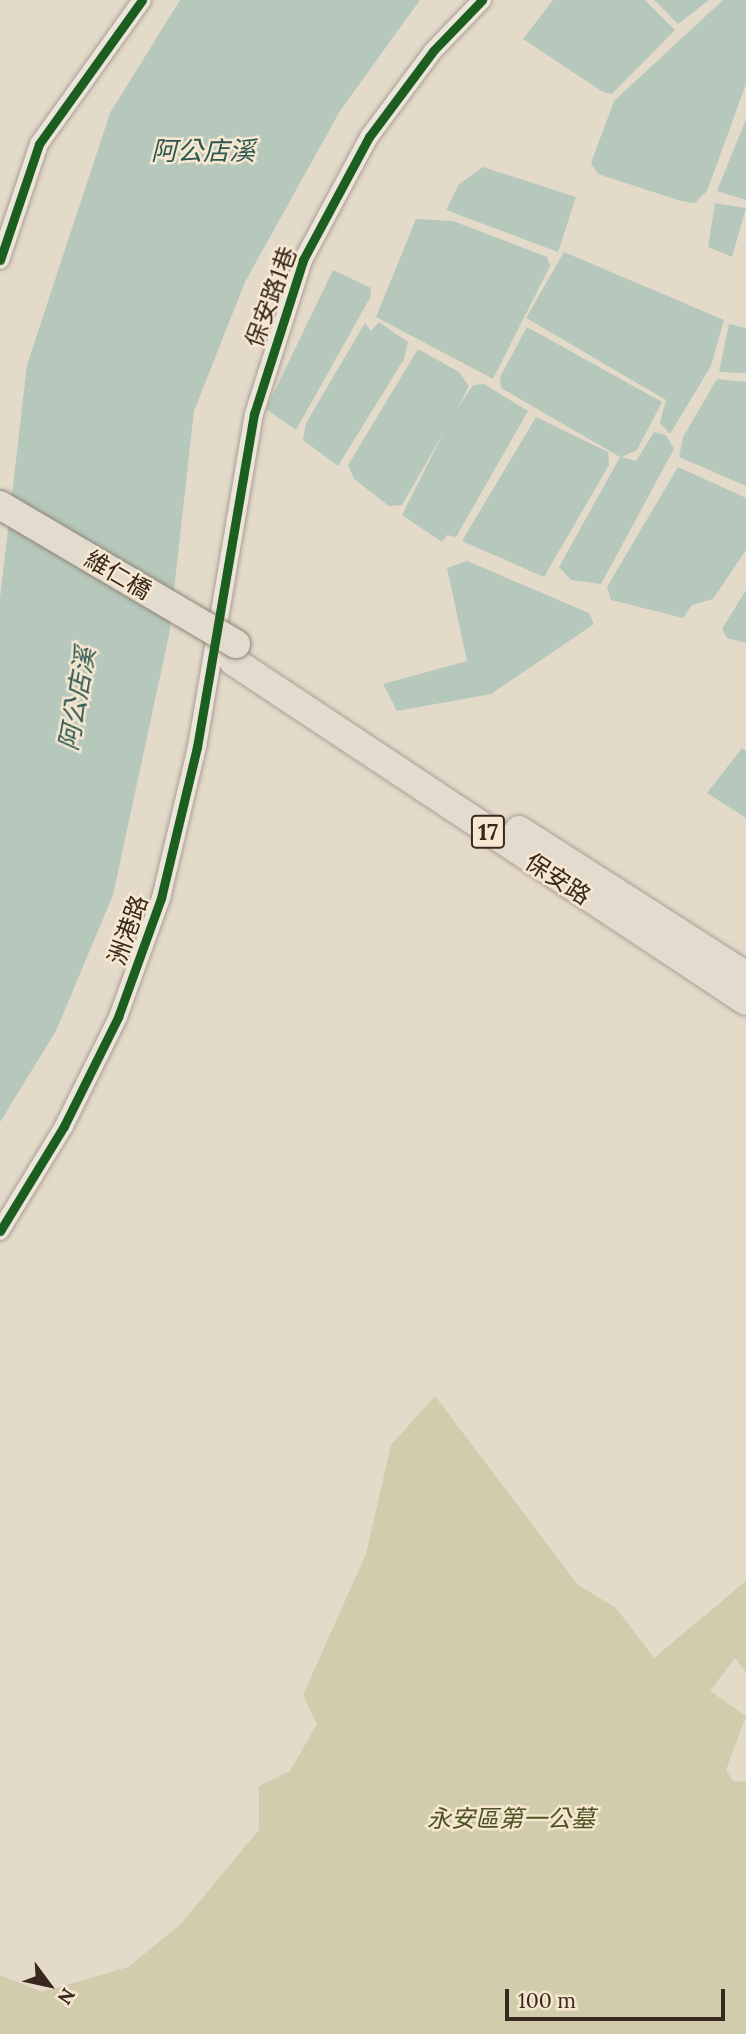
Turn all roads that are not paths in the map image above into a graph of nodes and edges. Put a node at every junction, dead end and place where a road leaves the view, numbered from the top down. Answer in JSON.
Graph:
{"nodes":[{"id":1,"x":142,"y":0,"type":"edge"},
{"id":2,"x":481,"y":0,"type":"edge"},
{"id":3,"x":0,"y":260,"type":"edge"},
{"id":4,"x":0,"y":505,"type":"edge"},
{"id":5,"x":0,"y":526,"type":"edge"},
{"id":6,"x":220,"y":616,"type":"joint"},
{"id":7,"x":235,"y":652,"type":"junction"},
{"id":8,"x":746,"y":976,"type":"edge"},
{"id":9,"x":746,"y":1001,"type":"edge"},
{"id":10,"x":0,"y":1231,"type":"edge"}],
"edges":[{"from":1,"to":3,"type":"street"},
{"from":2,"to":6,"type":"street","name":"保安路1巷"},
{"from":4,"to":7,"type":"main road","name":"維仁橋","number":"17","bridge":true},
{"from":5,"to":7,"type":"main road","name":"維仁橋","number":"17"},
{"from":6,"to":10,"type":"street","name":"洲港路"},
{"from":7,"to":8,"type":"main road","name":"保安路","number":"17"},
{"from":7,"to":9,"type":"main road","name":"保安路","number":"17"}]}
